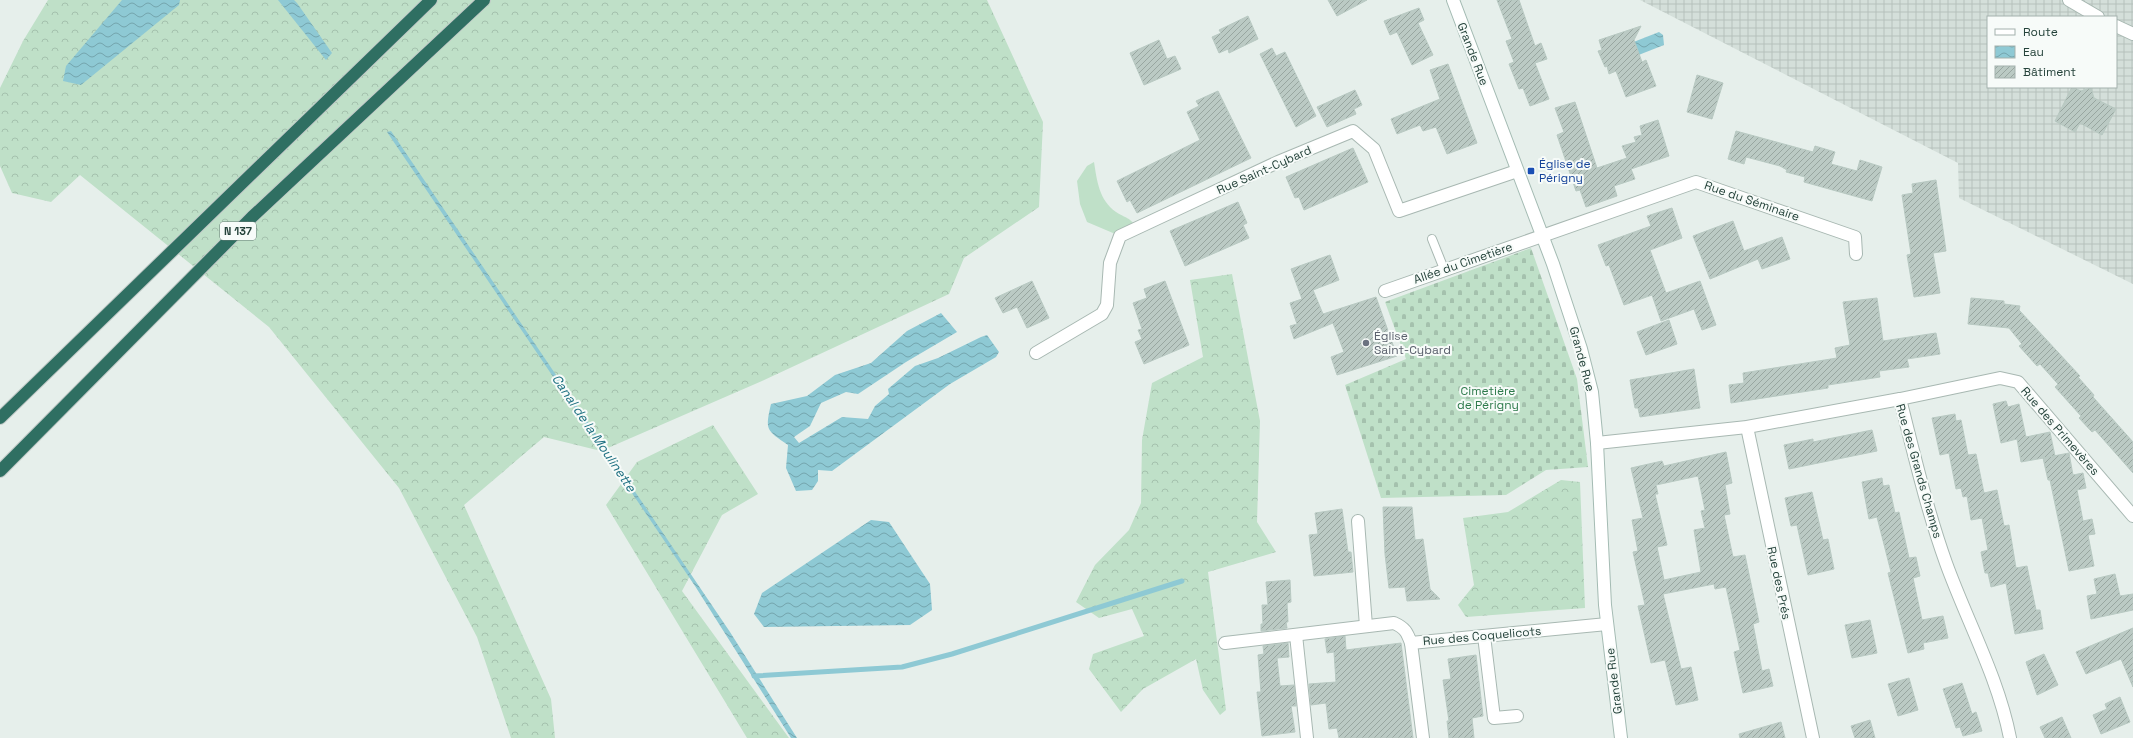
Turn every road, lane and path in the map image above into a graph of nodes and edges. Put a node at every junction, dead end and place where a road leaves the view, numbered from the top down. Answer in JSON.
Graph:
{"nodes":[{"id":1,"x":431,"y":0,"type":"edge"},
{"id":2,"x":484,"y":0,"type":"edge"},
{"id":3,"x":1453,"y":0,"type":"edge"},
{"id":4,"x":2069,"y":0,"type":"edge"},
{"id":5,"x":2096,"y":16,"type":"edge"},
{"id":6,"x":2117,"y":26,"type":"edge"},
{"id":7,"x":2133,"y":34,"type":"edge"},
{"id":8,"x":1517,"y":170,"type":"junction"},
{"id":9,"x":1542,"y":236,"type":"junction"},
{"id":10,"x":1432,"y":239,"type":"dead end"},
{"id":11,"x":1856,"y":254,"type":"dead end"},
{"id":12,"x":1444,"y":269,"type":"junction"},
{"id":13,"x":1385,"y":291,"type":"dead end"},
{"id":14,"x":1036,"y":353,"type":"dead end"},
{"id":15,"x":1900,"y":399,"type":"junction"},
{"id":16,"x":0,"y":418,"type":"edge"},
{"id":17,"x":1747,"y":427,"type":"junction"},
{"id":18,"x":1597,"y":443,"type":"junction"},
{"id":19,"x":0,"y":471,"type":"edge"},
{"id":20,"x":2133,"y":516,"type":"edge"},
{"id":21,"x":1358,"y":521,"type":"dead end"},
{"id":22,"x":1607,"y":624,"type":"junction"},
{"id":23,"x":1366,"y":626,"type":"junction"},
{"id":24,"x":1296,"y":635,"type":"junction"},
{"id":25,"x":1484,"y":636,"type":"junction"},
{"id":26,"x":1225,"y":643,"type":"dead end"},
{"id":27,"x":1411,"y":643,"type":"junction"},
{"id":28,"x":1517,"y":716,"type":"dead end"},
{"id":29,"x":1307,"y":738,"type":"edge"},
{"id":30,"x":1423,"y":738,"type":"edge"},
{"id":31,"x":1621,"y":738,"type":"edge"},
{"id":32,"x":1814,"y":738,"type":"edge"},
{"id":33,"x":2010,"y":738,"type":"edge"}],
"edges":[{"from":1,"to":16,"type":"highway","number":"N 137"},
{"from":2,"to":19,"type":"highway","number":"N 137"},
{"from":3,"to":8,"type":"street","name":"Grande Rue"},
{"from":4,"to":5,"type":"street"},
{"from":6,"to":7,"type":"street"},
{"from":8,"to":9,"type":"street","name":"Grande Rue"},
{"from":8,"to":14,"type":"street","name":"Rue Saint-Cybard"},
{"from":9,"to":11,"type":"street","name":"Rue du Séminaire"},
{"from":9,"to":12,"type":"street","name":"Allée du Cimetière"},
{"from":9,"to":18,"type":"street","name":"Grande Rue"},
{"from":10,"to":12,"type":"lane"},
{"from":12,"to":13,"type":"street","name":"Allée du Cimetière"},
{"from":15,"to":17,"type":"street","name":"Rue des Grands Champs"},
{"from":15,"to":20,"type":"street","name":"Rue des Primevères"},
{"from":15,"to":33,"type":"street","name":"Rue des Grands Champs"},
{"from":17,"to":18,"type":"street","name":"Rue des Grands Champs"},
{"from":17,"to":32,"type":"street","name":"Rue des Prés"},
{"from":18,"to":22,"type":"street","name":"Grande Rue"},
{"from":21,"to":23,"type":"street"},
{"from":22,"to":25,"type":"street","name":"Rue des Coquelicots"},
{"from":22,"to":31,"type":"street","name":"Grande Rue"},
{"from":23,"to":24,"type":"street","name":"Rue des Coquelicots"},
{"from":23,"to":27,"type":"street","name":"Rue des Coquelicots"},
{"from":24,"to":26,"type":"street","name":"Rue des Coquelicots"},
{"from":24,"to":29,"type":"street"},
{"from":25,"to":27,"type":"street","name":"Rue des Coquelicots"},
{"from":25,"to":28,"type":"street"},
{"from":27,"to":30,"type":"street"}]}
